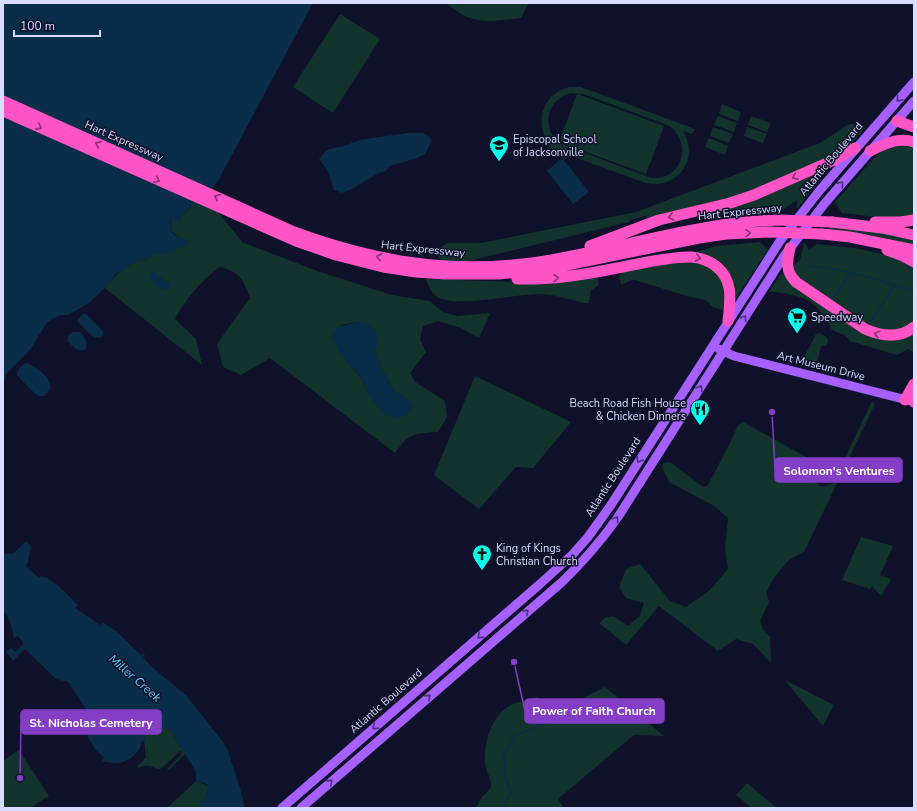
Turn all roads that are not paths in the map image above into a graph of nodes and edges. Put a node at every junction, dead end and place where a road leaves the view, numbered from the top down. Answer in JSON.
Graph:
{"nodes":[{"id":1,"x":914,"y":82,"type":"edge"},
{"id":2,"x":3,"y":101,"type":"edge"},
{"id":3,"x":914,"y":101,"type":"edge"},
{"id":4,"x":3,"y":111,"type":"edge"},
{"id":5,"x":884,"y":116,"type":"junction"},
{"id":6,"x":897,"y":121,"type":"junction"},
{"id":7,"x":914,"y":127,"type":"edge"},
{"id":8,"x":914,"y":142,"type":"edge"},
{"id":9,"x":855,"y":148,"type":"junction"},
{"id":10,"x":870,"y":151,"type":"junction"},
{"id":11,"x":914,"y":220,"type":"edge"},
{"id":12,"x":832,"y":222,"type":"junction"},
{"id":13,"x":914,"y":235,"type":"edge"},
{"id":14,"x":850,"y":237,"type":"junction"},
{"id":15,"x":790,"y":248,"type":"junction"},
{"id":16,"x":914,"y":250,"type":"edge"},
{"id":17,"x":548,"y":260,"type":"junction"},
{"id":18,"x":914,"y":262,"type":"edge"},
{"id":19,"x":445,"y":270,"type":"junction"},
{"id":20,"x":475,"y":275,"type":"junction"},
{"id":21,"x":728,"y":321,"type":"junction"},
{"id":22,"x":914,"y":327,"type":"edge"},
{"id":23,"x":712,"y":346,"type":"junction"},
{"id":24,"x":723,"y":351,"type":"junction"},
{"id":25,"x":914,"y":384,"type":"edge"},
{"id":26,"x":911,"y":401,"type":"edge"},
{"id":27,"x":282,"y":808,"type":"edge"},
{"id":28,"x":301,"y":808,"type":"edge"}],
"edges":[{"from":1,"to":5,"type":"main road","name":"Atlantic Boulevard","one_way":true},
{"from":19,"to":2,"type":"highway","name":"Hart Expressway","one_way":true},
{"from":3,"to":6,"type":"main road"},
{"from":4,"to":19,"type":"highway","name":"Hart Expressway","one_way":true},
{"from":5,"to":6,"type":"main road"},
{"from":5,"to":9,"type":"main road","name":"Atlantic Boulevard"},
{"from":6,"to":7,"type":"highway"},
{"from":6,"to":10,"type":"main road"},
{"from":8,"to":10,"type":"highway"},
{"from":9,"to":17,"type":"highway","one_way":true},
{"from":9,"to":21,"type":"main road","name":"Atlantic Boulevard"},
{"from":15,"to":10,"type":"main road","one_way":true},
{"from":11,"to":12,"type":"highway"},
{"from":12,"to":13,"type":"highway","name":"Hart Expressway"},
{"from":12,"to":17,"type":"highway","name":"Hart Expressway","bridge":true},
{"from":14,"to":16,"type":"highway","name":"Hart Expressway"},
{"from":14,"to":18,"type":"highway"},
{"from":20,"to":14,"type":"highway","name":"Hart Expressway","one_way":true,"bridge":true},
{"from":22,"to":15,"type":"highway","one_way":true},
{"from":24,"to":15,"type":"main road","one_way":true},
{"from":17,"to":19,"type":"highway","name":"Hart Expressway"},
{"from":19,"to":20,"type":"highway","name":"Hart Expressway"},
{"from":20,"to":21,"type":"highway","one_way":true},
{"from":21,"to":23,"type":"main road","name":"Atlantic Boulevard"},
{"from":23,"to":24,"type":"main road","name":"Art Museum Drive"},
{"from":23,"to":27,"type":"main road","name":"Atlantic Boulevard","one_way":true},
{"from":24,"to":26,"type":"main road","name":"Art Museum Drive"},
{"from":28,"to":24,"type":"main road","one_way":true},
{"from":25,"to":26,"type":"highway"}]}
